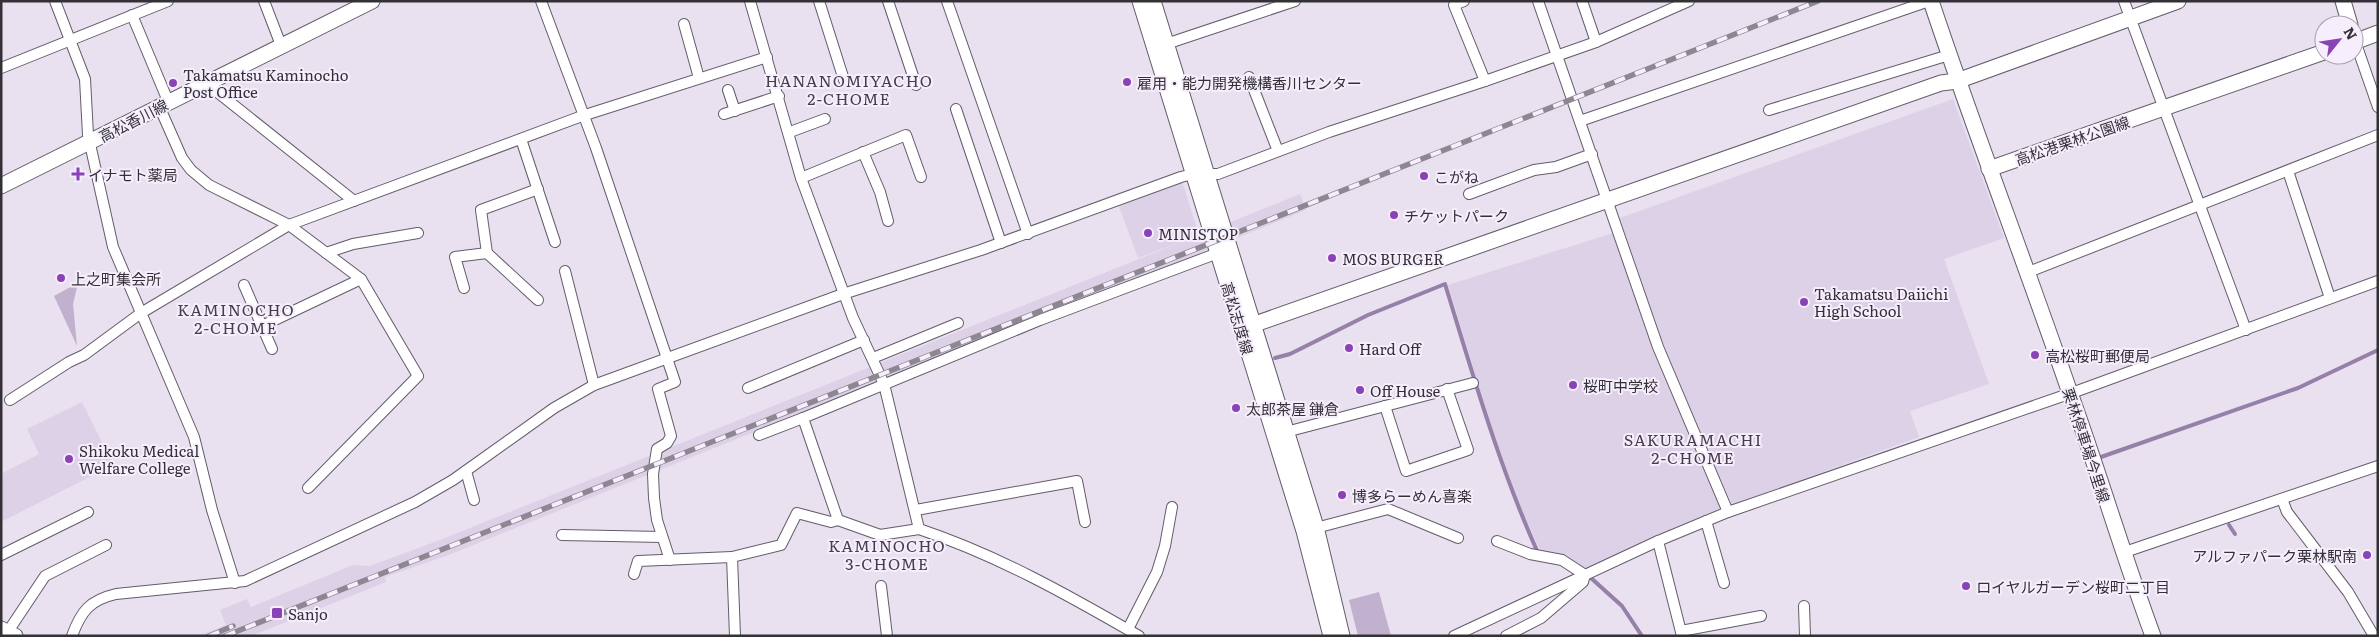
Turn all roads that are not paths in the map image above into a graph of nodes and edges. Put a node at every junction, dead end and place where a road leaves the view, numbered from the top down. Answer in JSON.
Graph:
{"nodes":[{"id":1,"x":54,"y":1,"type":"edge"},
{"id":2,"x":264,"y":1,"type":"edge"},
{"id":3,"x":541,"y":1,"type":"edge"},
{"id":4,"x":819,"y":1,"type":"edge"},
{"id":5,"x":888,"y":1,"type":"edge"},
{"id":6,"x":947,"y":1,"type":"edge"},
{"id":7,"x":1140,"y":1,"type":"edge"},
{"id":8,"x":1153,"y":1,"type":"edge"},
{"id":9,"x":1295,"y":1,"type":"edge"},
{"id":10,"x":1464,"y":1,"type":"edge"},
{"id":11,"x":1538,"y":1,"type":"edge"},
{"id":12,"x":1582,"y":1,"type":"edge"},
{"id":13,"x":1689,"y":1,"type":"edge"},
{"id":14,"x":1930,"y":1,"type":"edge"},
{"id":15,"x":2124,"y":1,"type":"edge"},
{"id":16,"x":2178,"y":1,"type":"edge"},
{"id":17,"x":2343,"y":1,"type":"edge"},
{"id":18,"x":165,"y":2,"type":"edge"},
{"id":19,"x":752,"y":2,"type":"edge"},
{"id":20,"x":366,"y":3,"type":"edge"},
{"id":21,"x":1677,"y":4,"type":"edge"},
{"id":22,"x":2347,"y":15,"type":"edge"},
{"id":23,"x":132,"y":16,"type":"junction"},
{"id":24,"x":2131,"y":19,"type":"junction"},
{"id":25,"x":684,"y":24,"type":"dead end"},
{"id":26,"x":2378,"y":33,"type":"edge"},
{"id":27,"x":2364,"y":37,"type":"edge"},
{"id":28,"x":70,"y":40,"type":"junction"},
{"id":29,"x":1596,"y":42,"type":"junction"},
{"id":30,"x":284,"y":45,"type":"junction"},
{"id":31,"x":1161,"y":46,"type":"junction"},
{"id":32,"x":1556,"y":55,"type":"junction"},
{"id":33,"x":1949,"y":55,"type":"junction"},
{"id":34,"x":2314,"y":56,"type":"edge"},
{"id":35,"x":767,"y":57,"type":"junction"},
{"id":36,"x":2363,"y":65,"type":"edge"},
{"id":37,"x":1,"y":68,"type":"edge"},
{"id":38,"x":1250,"y":77,"type":"dead end"},
{"id":39,"x":699,"y":78,"type":"junction"},
{"id":40,"x":844,"y":80,"type":"dead end"},
{"id":41,"x":1957,"y":80,"type":"junction"},
{"id":42,"x":1485,"y":81,"type":"junction"},
{"id":43,"x":206,"y":83,"type":"junction"},
{"id":44,"x":916,"y":85,"type":"dead end"},
{"id":45,"x":728,"y":90,"type":"dead end"},
{"id":46,"x":779,"y":96,"type":"junction"},
{"id":47,"x":164,"y":104,"type":"junction"},
{"id":48,"x":2378,"y":107,"type":"edge"},
{"id":49,"x":2164,"y":108,"type":"junction"},
{"id":50,"x":956,"y":109,"type":"dead end"},
{"id":51,"x":1769,"y":110,"type":"dead end"},
{"id":52,"x":582,"y":116,"type":"junction"},
{"id":53,"x":825,"y":119,"type":"dead end"},
{"id":54,"x":1580,"y":121,"type":"junction"},
{"id":55,"x":790,"y":132,"type":"junction"},
{"id":56,"x":2378,"y":135,"type":"edge"},
{"id":57,"x":521,"y":139,"type":"junction"},
{"id":58,"x":89,"y":143,"type":"junction"},
{"id":59,"x":1278,"y":151,"type":"junction"},
{"id":60,"x":863,"y":152,"type":"junction"},
{"id":61,"x":1592,"y":154,"type":"junction"},
{"id":62,"x":1989,"y":170,"type":"junction"},
{"id":63,"x":2288,"y":171,"type":"junction"},
{"id":64,"x":1200,"y":174,"type":"junction"},
{"id":65,"x":921,"y":177,"type":"dead end"},
{"id":66,"x":801,"y":178,"type":"junction"},
{"id":67,"x":1,"y":186,"type":"edge"},
{"id":68,"x":538,"y":189,"type":"junction"},
{"id":69,"x":1469,"y":194,"type":"dead end"},
{"id":70,"x":354,"y":201,"type":"junction"},
{"id":71,"x":1607,"y":201,"type":"junction"},
{"id":72,"x":2199,"y":206,"type":"junction"},
{"id":73,"x":888,"y":221,"type":"dead end"},
{"id":74,"x":289,"y":225,"type":"junction"},
{"id":75,"x":418,"y":233,"type":"dead end"},
{"id":76,"x":1028,"y":234,"type":"junction"},
{"id":77,"x":555,"y":242,"type":"dead end"},
{"id":78,"x":1001,"y":243,"type":"junction"},
{"id":79,"x":487,"y":252,"type":"junction"},
{"id":80,"x":326,"y":253,"type":"junction"},
{"id":81,"x":1218,"y":253,"type":"junction"},
{"id":82,"x":565,"y":271,"type":"dead end"},
{"id":83,"x":2026,"y":273,"type":"junction"},
{"id":84,"x":361,"y":279,"type":"junction"},
{"id":85,"x":2378,"y":281,"type":"edge"},
{"id":86,"x":244,"y":285,"type":"dead end"},
{"id":87,"x":464,"y":288,"type":"dead end"},
{"id":88,"x":843,"y":294,"type":"junction"},
{"id":89,"x":2330,"y":298,"type":"junction"},
{"id":90,"x":538,"y":300,"type":"dead end"},
{"id":91,"x":141,"y":313,"type":"junction"},
{"id":92,"x":958,"y":323,"type":"dead end"},
{"id":93,"x":262,"y":326,"type":"junction"},
{"id":94,"x":1248,"y":327,"type":"junction"},
{"id":95,"x":2246,"y":330,"type":"junction"},
{"id":96,"x":864,"y":340,"type":"junction"},
{"id":97,"x":272,"y":349,"type":"dead end"},
{"id":98,"x":667,"y":358,"type":"junction"},
{"id":99,"x":873,"y":358,"type":"junction"},
{"id":100,"x":1473,"y":383,"type":"dead end"},
{"id":101,"x":884,"y":384,"type":"junction"},
{"id":102,"x":594,"y":385,"type":"junction"},
{"id":103,"x":748,"y":388,"type":"dead end"},
{"id":104,"x":1448,"y":389,"type":"junction"},
{"id":105,"x":2070,"y":392,"type":"junction"},
{"id":106,"x":10,"y":400,"type":"dead end"},
{"id":107,"x":1385,"y":406,"type":"junction"},
{"id":108,"x":803,"y":418,"type":"junction"},
{"id":109,"x":1281,"y":434,"type":"junction"},
{"id":110,"x":759,"y":435,"type":"dead end"},
{"id":111,"x":2378,"y":466,"type":"edge"},
{"id":112,"x":466,"y":471,"type":"junction"},
{"id":113,"x":308,"y":488,"type":"dead end"},
{"id":114,"x":2282,"y":499,"type":"junction"},
{"id":115,"x":474,"y":500,"type":"dead end"},
{"id":116,"x":1172,"y":507,"type":"dead end"},
{"id":117,"x":916,"y":510,"type":"junction"},
{"id":118,"x":88,"y":512,"type":"dead end"},
{"id":119,"x":1728,"y":512,"type":"junction"},
{"id":120,"x":838,"y":520,"type":"junction"},
{"id":121,"x":1085,"y":522,"type":"dead end"},
{"id":122,"x":1706,"y":522,"type":"junction"},
{"id":123,"x":919,"y":529,"type":"junction"},
{"id":124,"x":1310,"y":529,"type":"junction"},
{"id":125,"x":562,"y":536,"type":"dead end"},
{"id":126,"x":662,"y":536,"type":"junction"},
{"id":127,"x":1458,"y":538,"type":"dead end"},
{"id":128,"x":1497,"y":541,"type":"dead end"},
{"id":129,"x":1658,"y":542,"type":"junction"},
{"id":130,"x":106,"y":545,"type":"dead end"},
{"id":131,"x":2122,"y":553,"type":"junction"},
{"id":132,"x":1,"y":555,"type":"edge"},
{"id":133,"x":732,"y":557,"type":"junction"},
{"id":134,"x":670,"y":560,"type":"junction"},
{"id":135,"x":634,"y":574,"type":"dead end"},
{"id":136,"x":1585,"y":575,"type":"junction"},
{"id":137,"x":236,"y":583,"type":"junction"},
{"id":138,"x":1724,"y":583,"type":"dead end"},
{"id":139,"x":881,"y":586,"type":"dead end"},
{"id":140,"x":1804,"y":606,"type":"dead end"},
{"id":141,"x":1761,"y":616,"type":"dead end"},
{"id":142,"x":1128,"y":629,"type":"junction"},
{"id":143,"x":8,"y":633,"type":"edge"},
{"id":144,"x":1681,"y":634,"type":"edge"},
{"id":145,"x":72,"y":636,"type":"edge"},
{"id":146,"x":735,"y":636,"type":"edge"},
{"id":147,"x":887,"y":636,"type":"edge"},
{"id":148,"x":1139,"y":636,"type":"edge"},
{"id":149,"x":1330,"y":636,"type":"edge"},
{"id":150,"x":1342,"y":636,"type":"edge"},
{"id":151,"x":1454,"y":636,"type":"edge"},
{"id":152,"x":1506,"y":636,"type":"edge"},
{"id":153,"x":1805,"y":636,"type":"edge"},
{"id":154,"x":2153,"y":636,"type":"edge"},
{"id":155,"x":2374,"y":636,"type":"edge"}],
"edges":[{"from":1,"to":28,"type":"street"},
{"from":2,"to":30,"type":"street"},
{"from":3,"to":52,"type":"street"},
{"from":4,"to":40,"type":"street"},
{"from":5,"to":44,"type":"street"},
{"from":6,"to":76,"type":"street"},
{"from":7,"to":31,"type":"main road","name":"高松志度線"},
{"from":8,"to":31,"type":"main road","name":"高松志度線"},
{"from":9,"to":31,"type":"street"},
{"from":10,"to":42,"type":"street"},
{"from":11,"to":32,"type":"street"},
{"from":12,"to":29,"type":"street"},
{"from":13,"to":21,"type":"street"},
{"from":14,"to":33,"type":"main road"},
{"from":14,"to":54,"type":"street"},
{"from":15,"to":24,"type":"street"},
{"from":16,"to":24,"type":"main road"},
{"from":17,"to":22,"type":"main road"},
{"from":18,"to":23,"type":"street"},
{"from":19,"to":35,"type":"street"},
{"from":20,"to":30,"type":"main road","name":"高松香川線"},
{"from":21,"to":29,"type":"street"},
{"from":23,"to":28,"type":"street"},
{"from":23,"to":47,"type":"street"},
{"from":24,"to":41,"type":"main road"},
{"from":24,"to":49,"type":"street"},
{"from":25,"to":39,"type":"street"},
{"from":26,"to":27,"type":"main road"},
{"from":28,"to":37,"type":"street"},
{"from":28,"to":58,"type":"street"},
{"from":29,"to":32,"type":"street"},
{"from":30,"to":43,"type":"main road","name":"高松香川線"},
{"from":31,"to":64,"type":"main road","name":"高松志度線"},
{"from":32,"to":42,"type":"street"},
{"from":32,"to":54,"type":"street"},
{"from":33,"to":41,"type":"main road"},
{"from":33,"to":51,"type":"street"},
{"from":34,"to":49,"type":"main road","name":"高松港栗林公園線"},
{"from":35,"to":39,"type":"street"},
{"from":35,"to":46,"type":"street"},
{"from":36,"to":48,"type":"street"},
{"from":38,"to":59,"type":"street"},
{"from":39,"to":52,"type":"street"},
{"from":41,"to":62,"type":"main road"},
{"from":41,"to":71,"type":"main road"},
{"from":42,"to":59,"type":"street"},
{"from":43,"to":47,"type":"main road","name":"高松香川線"},
{"from":43,"to":70,"type":"street"},
{"from":45,"to":46,"type":"street"},
{"from":46,"to":55,"type":"street"},
{"from":47,"to":58,"type":"main road","name":"高松香川線"},
{"from":47,"to":74,"type":"street"},
{"from":49,"to":62,"type":"main road","name":"高松港栗林公園線"},
{"from":49,"to":72,"type":"street"},
{"from":50,"to":78,"type":"street"},
{"from":52,"to":57,"type":"street"},
{"from":52,"to":98,"type":"street"},
{"from":53,"to":55,"type":"street"},
{"from":54,"to":61,"type":"street"},
{"from":55,"to":66,"type":"street"},
{"from":56,"to":63,"type":"street"},
{"from":57,"to":68,"type":"street"},
{"from":57,"to":70,"type":"street"},
{"from":58,"to":67,"type":"main road","name":"高松香川線"},
{"from":58,"to":91,"type":"street"},
{"from":59,"to":64,"type":"street"},
{"from":60,"to":65,"type":"street"},
{"from":60,"to":66,"type":"street"},
{"from":60,"to":73,"type":"street"},
{"from":61,"to":69,"type":"street"},
{"from":61,"to":71,"type":"street"},
{"from":62,"to":83,"type":"main road","name":"栗林停車場今里線"},
{"from":63,"to":72,"type":"street"},
{"from":63,"to":89,"type":"street"},
{"from":64,"to":76,"type":"street"},
{"from":64,"to":81,"type":"main road","name":"高松志度線"},
{"from":64,"to":94,"type":"main road","name":"高松志度線"},
{"from":66,"to":88,"type":"street"},
{"from":68,"to":77,"type":"street"},
{"from":68,"to":79,"type":"street"},
{"from":70,"to":74,"type":"street"},
{"from":71,"to":94,"type":"main road"},
{"from":71,"to":119,"type":"street"},
{"from":72,"to":83,"type":"street"},
{"from":72,"to":95,"type":"street"},
{"from":74,"to":80,"type":"street"},
{"from":74,"to":91,"type":"street"},
{"from":75,"to":80,"type":"street"},
{"from":76,"to":78,"type":"street"},
{"from":78,"to":88,"type":"street"},
{"from":79,"to":87,"type":"street"},
{"from":79,"to":90,"type":"street"},
{"from":80,"to":84,"type":"street"},
{"from":81,"to":94,"type":"main road","name":"高松志度線"},
{"from":81,"to":101,"type":"street"},
{"from":82,"to":102,"type":"street"},
{"from":83,"to":105,"type":"main road","name":"栗林停車場今里線"},
{"from":84,"to":93,"type":"street"},
{"from":84,"to":113,"type":"street"},
{"from":85,"to":89,"type":"street"},
{"from":86,"to":93,"type":"street"},
{"from":88,"to":96,"type":"street"},
{"from":88,"to":98,"type":"street"},
{"from":89,"to":95,"type":"street"},
{"from":91,"to":106,"type":"street"},
{"from":91,"to":137,"type":"street"},
{"from":92,"to":99,"type":"street"},
{"from":93,"to":97,"type":"street"},
{"from":94,"to":109,"type":"main road","name":"高松志度線"},
{"from":95,"to":105,"type":"street"},
{"from":96,"to":99,"type":"street"},
{"from":96,"to":103,"type":"street"},
{"from":98,"to":102,"type":"street"},
{"from":98,"to":126,"type":"street"},
{"from":99,"to":101,"type":"street"},
{"from":100,"to":104,"type":"street"},
{"from":101,"to":108,"type":"street"},
{"from":101,"to":117,"type":"street"},
{"from":102,"to":112,"type":"street"},
{"from":104,"to":107,"type":"street"},
{"from":104,"to":107,"type":"street"},
{"from":105,"to":119,"type":"street"},
{"from":105,"to":131,"type":"main road","name":"栗林停車場今里線"},
{"from":107,"to":109,"type":"street"},
{"from":108,"to":110,"type":"street"},
{"from":108,"to":120,"type":"street"},
{"from":109,"to":124,"type":"main road","name":"高松志度線"},
{"from":111,"to":114,"type":"street"},
{"from":112,"to":115,"type":"street"},
{"from":112,"to":137,"type":"street"},
{"from":114,"to":131,"type":"street"},
{"from":114,"to":155,"type":"street"},
{"from":116,"to":142,"type":"street"},
{"from":117,"to":121,"type":"street"},
{"from":117,"to":123,"type":"street"},
{"from":118,"to":132,"type":"street"},
{"from":119,"to":122,"type":"street"},
{"from":120,"to":123,"type":"street"},
{"from":120,"to":133,"type":"street"},
{"from":122,"to":129,"type":"street"},
{"from":122,"to":138,"type":"street"},
{"from":123,"to":142,"type":"street"},
{"from":124,"to":127,"type":"street"},
{"from":124,"to":149,"type":"main road","name":"高松志度線"},
{"from":124,"to":150,"type":"main road","name":"高松志度線"},
{"from":125,"to":126,"type":"street"},
{"from":126,"to":134,"type":"street"},
{"from":128,"to":136,"type":"street"},
{"from":129,"to":136,"type":"street"},
{"from":129,"to":144,"type":"street"},
{"from":130,"to":143,"type":"street"},
{"from":131,"to":154,"type":"main road","name":"栗林停車場今里線"},
{"from":133,"to":134,"type":"street"},
{"from":133,"to":146,"type":"street"},
{"from":134,"to":135,"type":"street"},
{"from":136,"to":151,"type":"street"},
{"from":136,"to":152,"type":"street"},
{"from":137,"to":145,"type":"street"},
{"from":139,"to":147,"type":"street"},
{"from":140,"to":153,"type":"street"},
{"from":141,"to":144,"type":"street"},
{"from":142,"to":148,"type":"street"}]}
